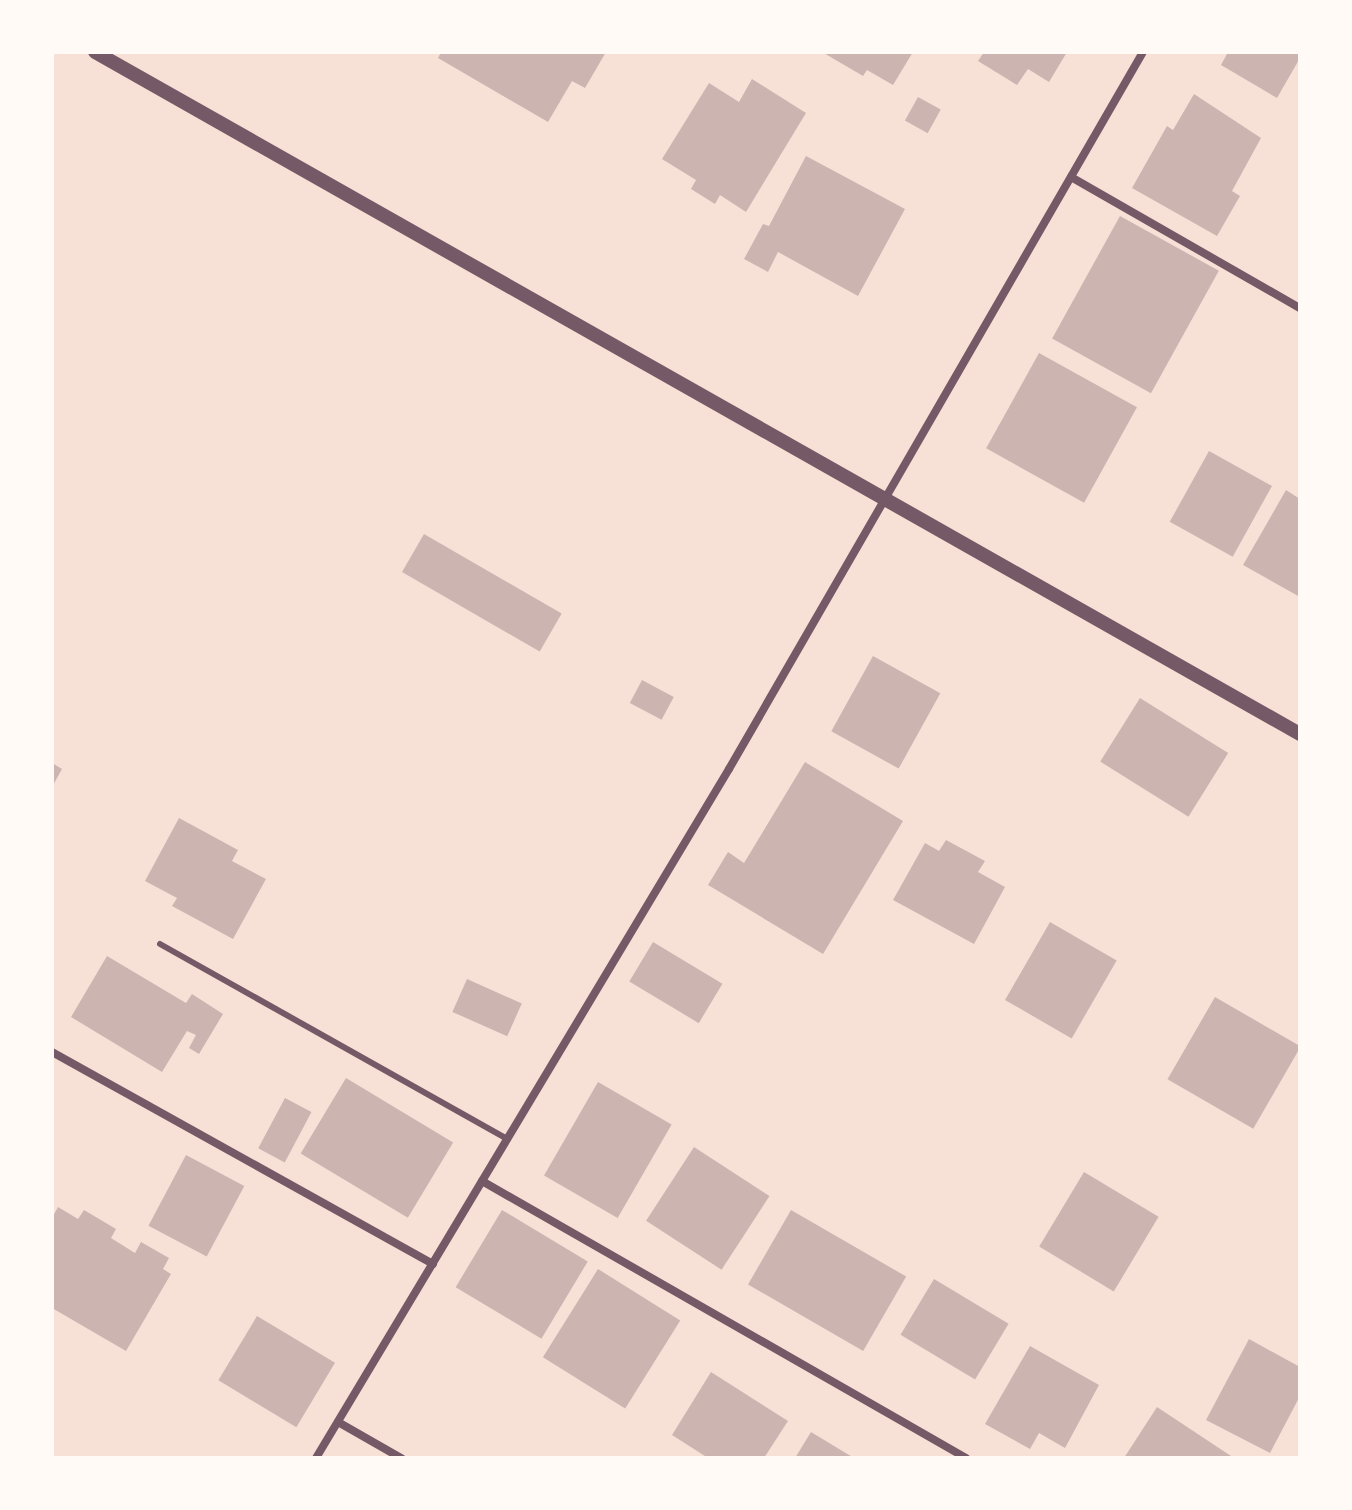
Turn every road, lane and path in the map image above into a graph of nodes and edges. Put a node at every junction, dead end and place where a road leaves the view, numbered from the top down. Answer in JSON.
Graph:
{"nodes":[{"id":1,"x":95,"y":52,"type":"edge"},
{"id":2,"x":1143,"y":52,"type":"edge"},
{"id":3,"x":1071,"y":177,"type":"junction"},
{"id":4,"x":1300,"y":308,"type":"edge"},
{"id":5,"x":883,"y":497,"type":"junction"},
{"id":6,"x":1300,"y":734,"type":"edge"},
{"id":7,"x":160,"y":944,"type":"dead end"},
{"id":8,"x":52,"y":1052,"type":"edge"},
{"id":9,"x":508,"y":1139,"type":"junction"},
{"id":10,"x":482,"y":1181,"type":"junction"},
{"id":11,"x":433,"y":1264,"type":"junction"},
{"id":12,"x":338,"y":1422,"type":"junction"},
{"id":13,"x":316,"y":1458,"type":"edge"},
{"id":14,"x":401,"y":1458,"type":"edge"},
{"id":15,"x":966,"y":1458,"type":"edge"}],
"edges":[{"from":1,"to":5,"type":"street"},
{"from":2,"to":3,"type":"street"},
{"from":3,"to":4,"type":"street"},
{"from":3,"to":5,"type":"street"},
{"from":5,"to":6,"type":"street"},
{"from":5,"to":9,"type":"street"},
{"from":7,"to":9,"type":"lane"},
{"from":8,"to":11,"type":"street"},
{"from":9,"to":10,"type":"street"},
{"from":10,"to":11,"type":"street"},
{"from":10,"to":15,"type":"street"},
{"from":11,"to":12,"type":"street"},
{"from":12,"to":13,"type":"street"},
{"from":12,"to":14,"type":"street"}]}
